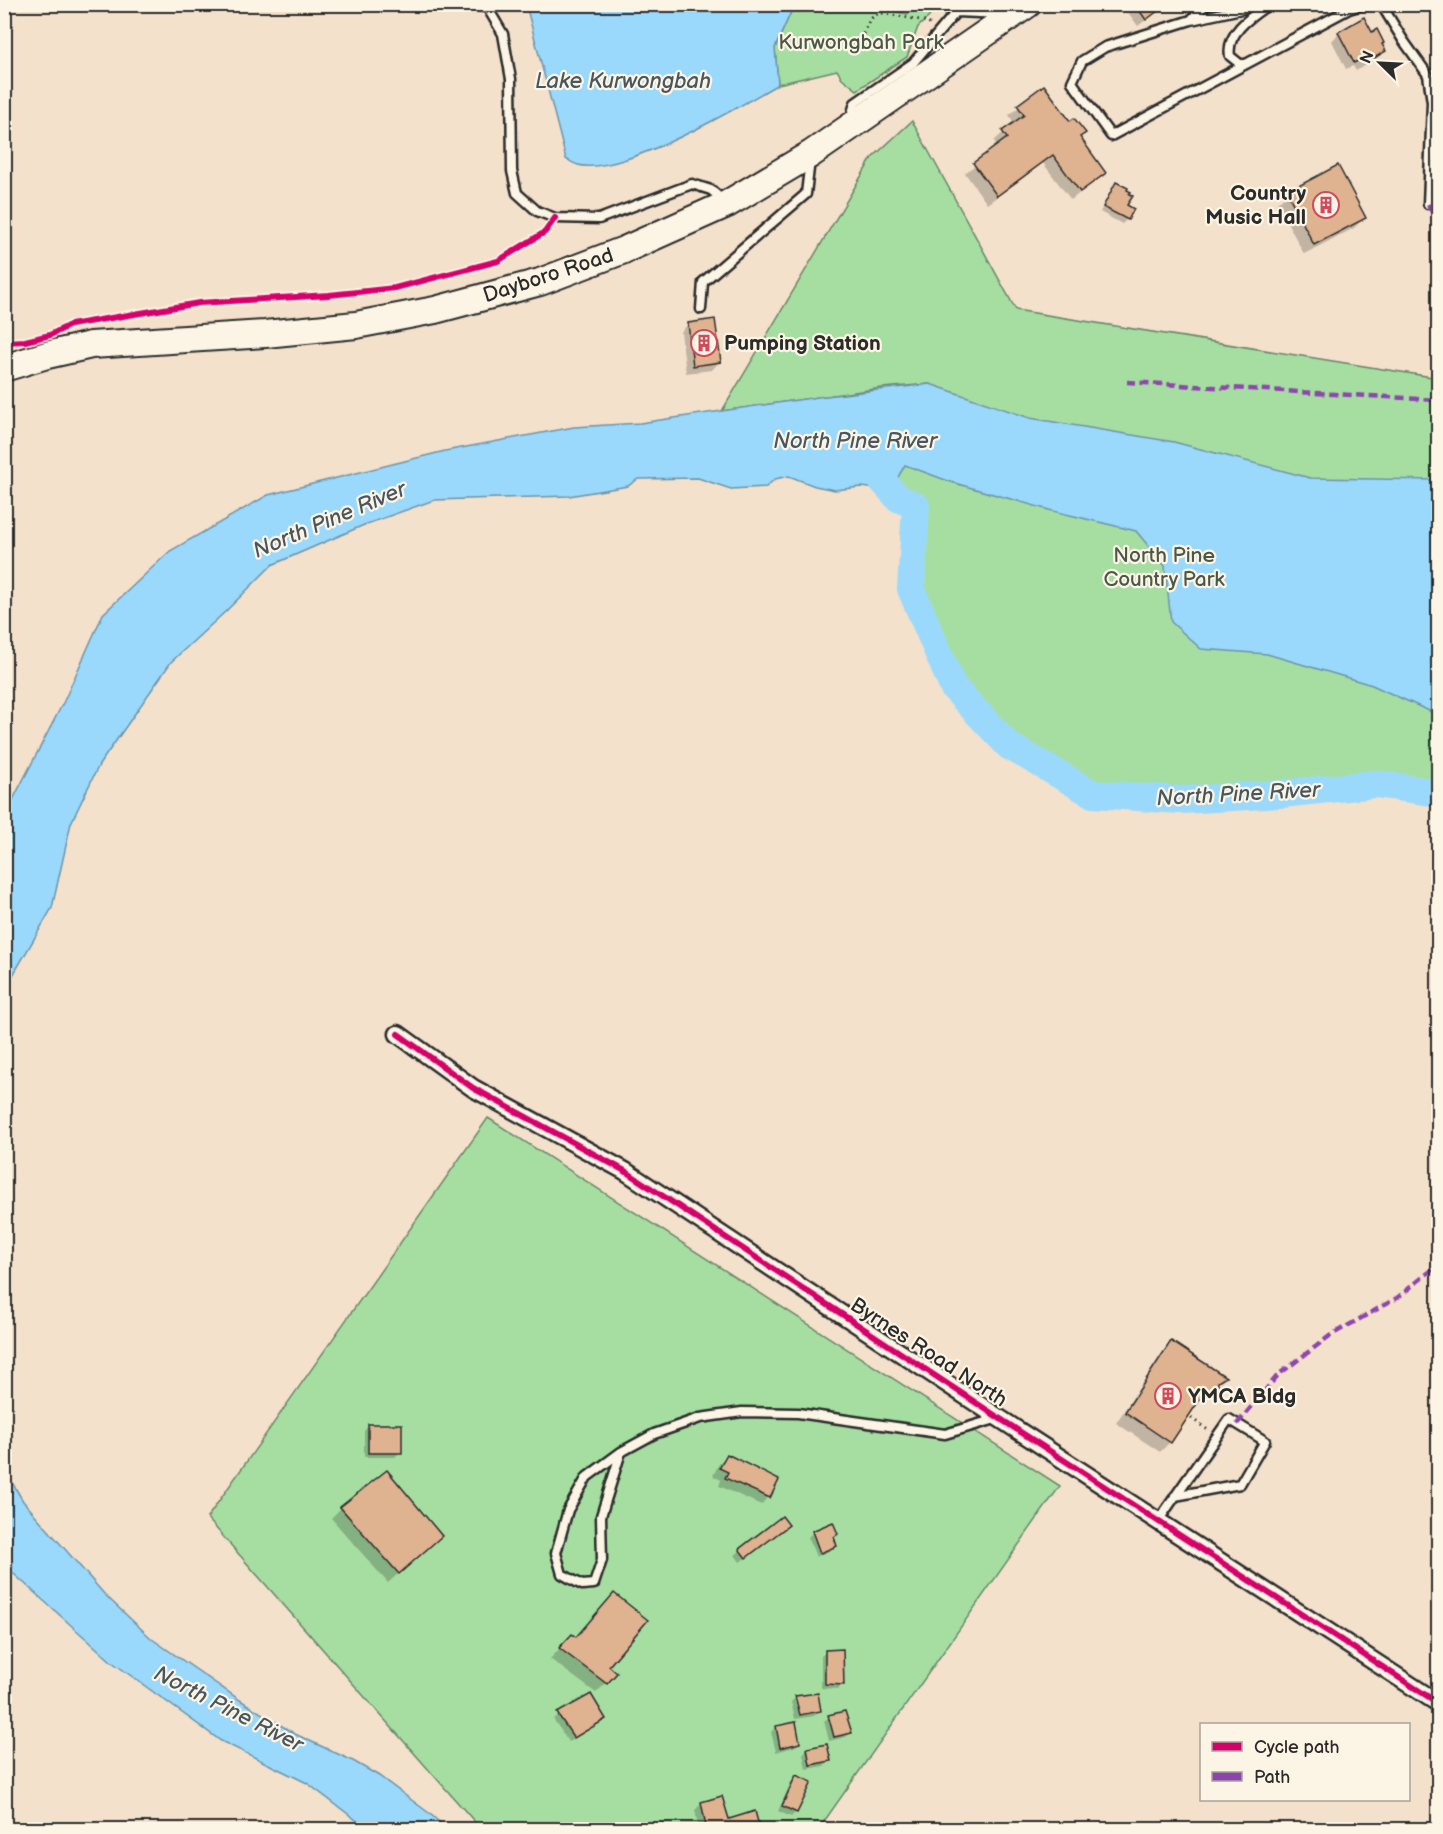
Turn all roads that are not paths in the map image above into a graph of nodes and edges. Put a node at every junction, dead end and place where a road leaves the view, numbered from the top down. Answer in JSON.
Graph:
{"nodes":[{"id":1,"x":458,"y":4,"type":"edge"},
{"id":2,"x":1206,"y":4,"type":"edge"},
{"id":3,"x":1266,"y":4,"type":"edge"},
{"id":4,"x":1364,"y":4,"type":"edge"},
{"id":5,"x":1381,"y":4,"type":"edge"},
{"id":6,"x":486,"y":6,"type":"edge"},
{"id":7,"x":1020,"y":10,"type":"edge"},
{"id":8,"x":1191,"y":20,"type":"junction"},
{"id":9,"x":1246,"y":64,"type":"junction"},
{"id":10,"x":1435,"y":88,"type":"edge"},
{"id":11,"x":848,"y":129,"type":"junction"},
{"id":12,"x":811,"y":154,"type":"junction"},
{"id":13,"x":728,"y":204,"type":"junction"},
{"id":14,"x":1428,"y":204,"type":"dead end"},
{"id":15,"x":701,"y":309,"type":"dead end"},
{"id":16,"x":4,"y":368,"type":"edge"},
{"id":17,"x":398,"y":1034,"type":"dead end"},
{"id":18,"x":999,"y":1418,"type":"junction"},
{"id":19,"x":621,"y":1452,"type":"junction"},
{"id":20,"x":1175,"y":1496,"type":"junction"},
{"id":21,"x":1158,"y":1521,"type":"junction"},
{"id":22,"x":1438,"y":1702,"type":"edge"}],
"edges":[{"from":1,"to":6,"type":"lane"},
{"from":2,"to":8,"type":"lane"},
{"from":3,"to":8,"type":"lane"},
{"from":3,"to":9,"type":"lane"},
{"from":4,"to":9,"type":"lane"},
{"from":5,"to":10,"type":"lane"},
{"from":6,"to":13,"type":"lane"},
{"from":7,"to":11,"type":"main road","name":"Dayboro Road"},
{"from":7,"to":11,"type":"lane"},
{"from":8,"to":9,"type":"lane"},
{"from":10,"to":14,"type":"lane"},
{"from":11,"to":12,"type":"main road","name":"Dayboro Road"},
{"from":12,"to":13,"type":"main road","name":"Dayboro Road"},
{"from":12,"to":15,"type":"lane"},
{"from":13,"to":16,"type":"main road","name":"Dayboro Road"},
{"from":17,"to":18,"type":"street","name":"Byrnes Road North"},
{"from":18,"to":19,"type":"lane"},
{"from":18,"to":21,"type":"street","name":"Byrnes Road North"},
{"from":19,"to":19,"type":"lane"},
{"from":20,"to":20,"type":"lane"},
{"from":20,"to":21,"type":"lane"},
{"from":21,"to":22,"type":"street","name":"Byrnes Road North"}]}
